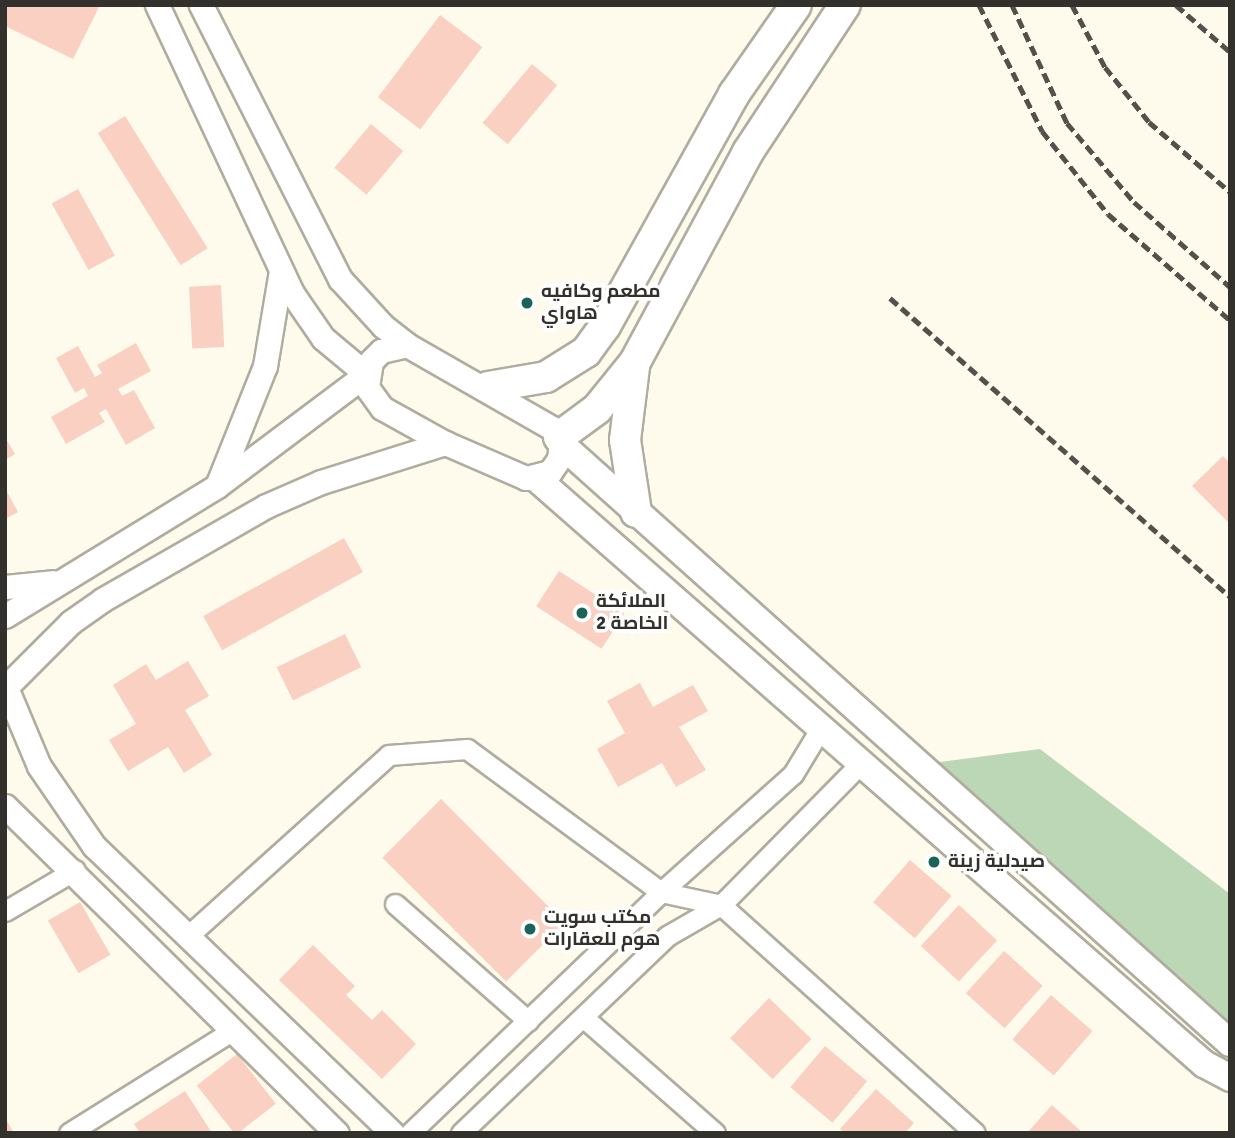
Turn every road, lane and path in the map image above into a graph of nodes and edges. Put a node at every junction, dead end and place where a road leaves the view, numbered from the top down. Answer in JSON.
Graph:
{"nodes":[{"id":1,"x":157,"y":5,"type":"edge"},
{"id":2,"x":201,"y":5,"type":"edge"},
{"id":3,"x":796,"y":5,"type":"edge"},
{"id":4,"x":845,"y":5,"type":"edge"},
{"id":5,"x":281,"y":267,"type":"junction"},
{"id":6,"x":407,"y":345,"type":"junction"},
{"id":7,"x":635,"y":362,"type":"junction"},
{"id":8,"x":366,"y":373,"type":"junction"},
{"id":9,"x":488,"y":387,"type":"junction"},
{"id":10,"x":560,"y":441,"type":"junction"},
{"id":11,"x":446,"y":443,"type":"junction"},
{"id":12,"x":536,"y":478,"type":"junction"},
{"id":13,"x":217,"y":486,"type":"junction"},
{"id":14,"x":636,"y":512,"type":"junction"},
{"id":15,"x":66,"y":579,"type":"junction"},
{"id":16,"x":5,"y":587,"type":"edge"},
{"id":17,"x":5,"y":616,"type":"edge"},
{"id":18,"x":8,"y":688,"type":"edge"},
{"id":19,"x":819,"y":731,"type":"junction"},
{"id":20,"x":859,"y":765,"type":"junction"},
{"id":21,"x":5,"y":806,"type":"edge"},
{"id":22,"x":75,"y":870,"type":"junction"},
{"id":23,"x":660,"y":891,"type":"junction"},
{"id":24,"x":395,"y":904,"type":"dead end"},
{"id":25,"x":721,"y":905,"type":"junction"},
{"id":26,"x":5,"y":911,"type":"edge"},
{"id":27,"x":189,"y":935,"type":"junction"},
{"id":28,"x":583,"y":1017,"type":"junction"},
{"id":29,"x":528,"y":1021,"type":"junction"},
{"id":30,"x":230,"y":1031,"type":"junction"},
{"id":31,"x":1230,"y":1043,"type":"edge"},
{"id":32,"x":1230,"y":1078,"type":"edge"},
{"id":33,"x":69,"y":1133,"type":"edge"},
{"id":34,"x":337,"y":1133,"type":"edge"},
{"id":35,"x":392,"y":1133,"type":"edge"},
{"id":36,"x":410,"y":1133,"type":"edge"},
{"id":37,"x":461,"y":1133,"type":"edge"},
{"id":38,"x":715,"y":1133,"type":"edge"},
{"id":39,"x":975,"y":1133,"type":"edge"}],
"edges":[{"from":1,"to":5,"type":"street"},
{"from":2,"to":6,"type":"street"},
{"from":3,"to":9,"type":"main road"},
{"from":4,"to":7,"type":"main road"},
{"from":5,"to":8,"type":"street"},
{"from":5,"to":13,"type":"street"},
{"from":6,"to":8,"type":"street"},
{"from":6,"to":9,"type":"street"},
{"from":7,"to":10,"type":"main road"},
{"from":7,"to":14,"type":"main road"},
{"from":8,"to":11,"type":"street"},
{"from":8,"to":13,"type":"street"},
{"from":9,"to":10,"type":"street"},
{"from":10,"to":12,"type":"street"},
{"from":10,"to":14,"type":"main road"},
{"from":11,"to":12,"type":"street"},
{"from":11,"to":18,"type":"street"},
{"from":12,"to":19,"type":"main road"},
{"from":13,"to":15,"type":"street"},
{"from":14,"to":31,"type":"main road"},
{"from":15,"to":16,"type":"street"},
{"from":15,"to":17,"type":"street"},
{"from":18,"to":27,"type":"street"},
{"from":19,"to":20,"type":"main road"},
{"from":19,"to":23,"type":"street"},
{"from":20,"to":25,"type":"street"},
{"from":20,"to":32,"type":"main road"},
{"from":21,"to":22,"type":"street"},
{"from":22,"to":26,"type":"street"},
{"from":22,"to":30,"type":"street"},
{"from":23,"to":25,"type":"street"},
{"from":23,"to":27,"type":"street"},
{"from":23,"to":29,"type":"street"},
{"from":24,"to":29,"type":"street"},
{"from":25,"to":28,"type":"street"},
{"from":25,"to":39,"type":"street"},
{"from":27,"to":35,"type":"street"},
{"from":28,"to":37,"type":"street"},
{"from":28,"to":38,"type":"street"},
{"from":29,"to":36,"type":"street"},
{"from":30,"to":33,"type":"street"},
{"from":30,"to":34,"type":"street"}]}
